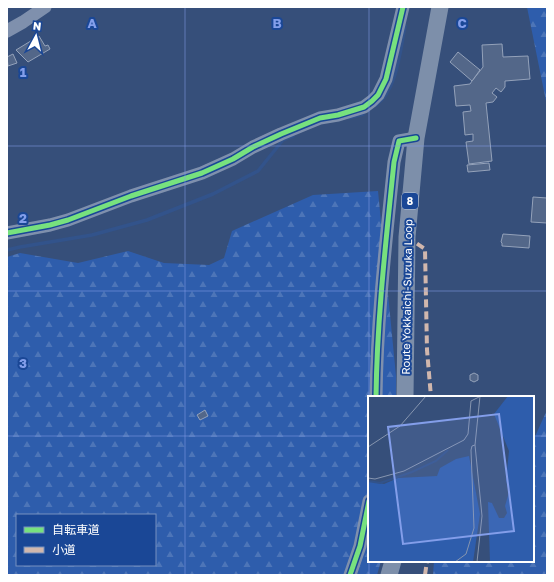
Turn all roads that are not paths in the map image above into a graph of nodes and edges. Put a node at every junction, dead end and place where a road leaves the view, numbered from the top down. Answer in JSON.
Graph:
{"nodes":[{"id":1,"x":45,"y":7,"type":"edge"},
{"id":2,"x":403,"y":7,"type":"edge"},
{"id":3,"x":440,"y":7,"type":"edge"},
{"id":4,"x":7,"y":30,"type":"edge"},
{"id":5,"x":416,"y":138,"type":"junction"},
{"id":6,"x":7,"y":233,"type":"edge"},
{"id":7,"x":376,"y":396,"type":"edge"},
{"id":8,"x":405,"y":396,"type":"edge"},
{"id":9,"x":368,"y":506,"type":"edge"},
{"id":10,"x":393,"y":562,"type":"edge"},
{"id":11,"x":350,"y":575,"type":"edge"},
{"id":12,"x":389,"y":575,"type":"edge"}],
"edges":[{"from":1,"to":4,"type":"street"},
{"from":2,"to":6,"type":"street"},
{"from":3,"to":5,"type":"main road","name":"Route Yokkaichi-Suzuka Loop","number":"8"},
{"from":5,"to":7,"type":"street"},
{"from":5,"to":8,"type":"main road","name":"Route Yokkaichi-Suzuka Loop","number":"8"},
{"from":9,"to":11,"type":"street"},
{"from":10,"to":12,"type":"main road"}]}
